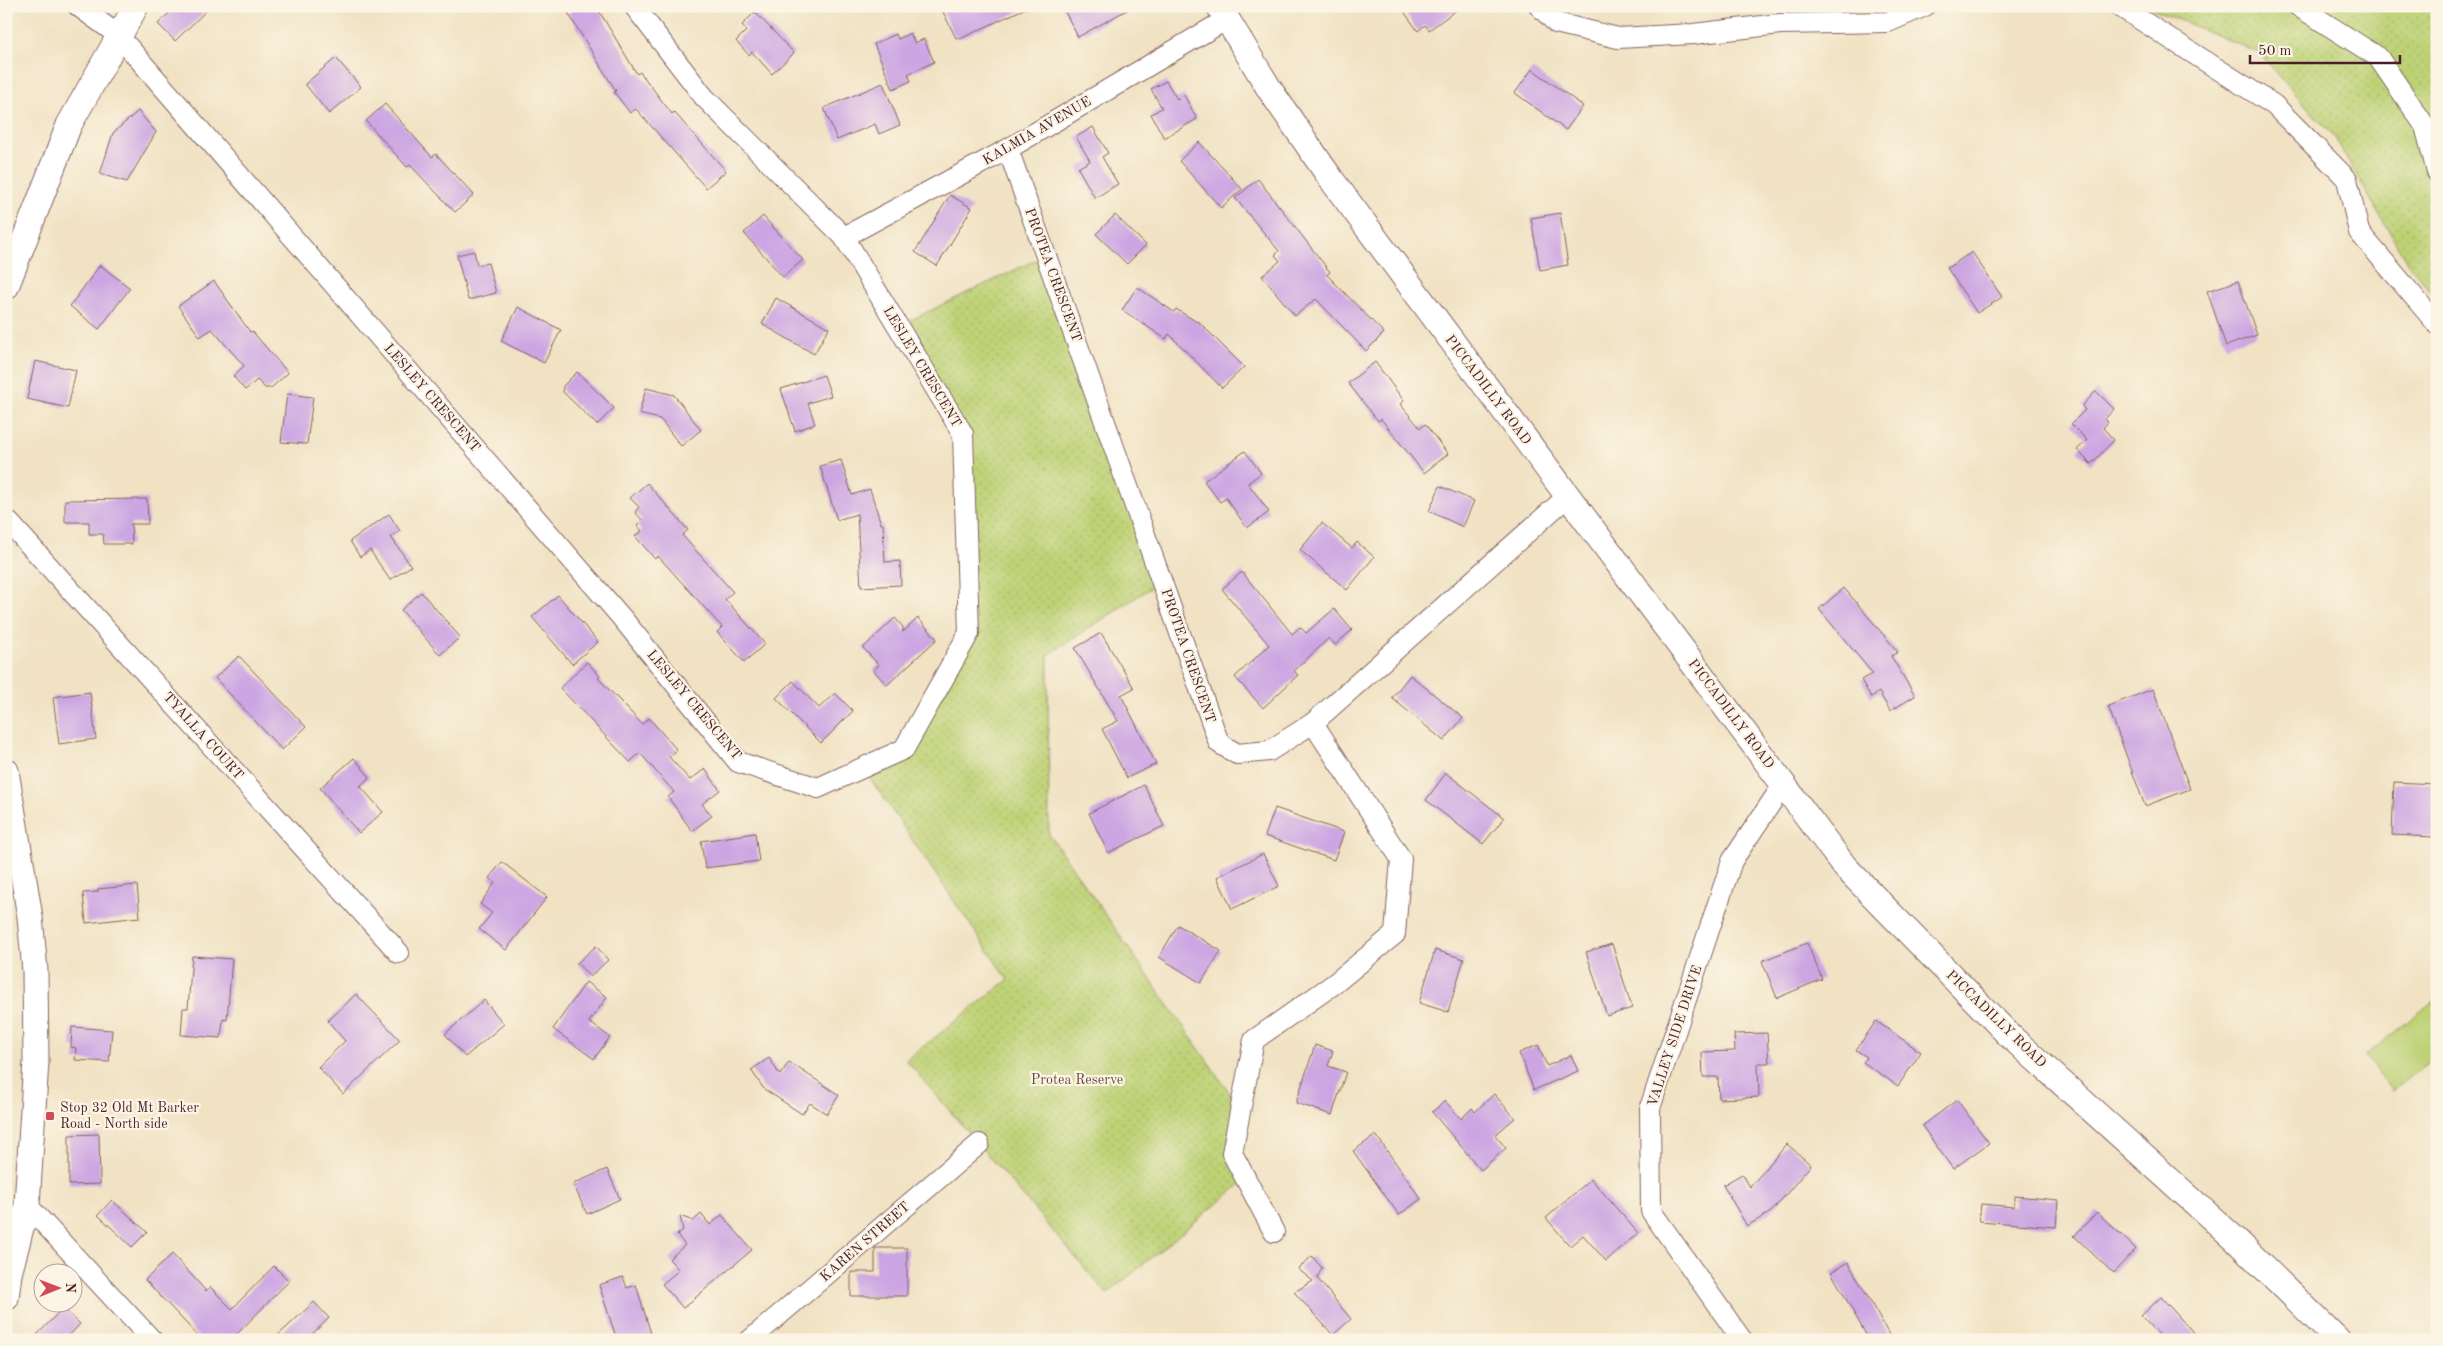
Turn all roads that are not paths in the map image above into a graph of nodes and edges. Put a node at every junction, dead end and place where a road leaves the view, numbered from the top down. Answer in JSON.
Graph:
{"nodes":[{"id":1,"x":78,"y":6,"type":"edge"},
{"id":2,"x":136,"y":6,"type":"edge"},
{"id":3,"x":634,"y":6,"type":"edge"},
{"id":4,"x":1539,"y":6,"type":"edge"},
{"id":5,"x":1925,"y":6,"type":"edge"},
{"id":6,"x":2119,"y":6,"type":"edge"},
{"id":7,"x":2298,"y":6,"type":"edge"},
{"id":8,"x":1223,"y":13,"type":"edge"},
{"id":9,"x":118,"y":35,"type":"junction"},
{"id":10,"x":1008,"y":149,"type":"junction"},
{"id":11,"x":2437,"y":172,"type":"edge"},
{"id":12,"x":844,"y":238,"type":"junction"},
{"id":13,"x":6,"y":287,"type":"edge"},
{"id":14,"x":2437,"y":324,"type":"edge"},
{"id":15,"x":1568,"y":496,"type":"junction"},
{"id":16,"x":6,"y":519,"type":"edge"},
{"id":17,"x":1313,"y":723,"type":"junction"},
{"id":18,"x":6,"y":771,"type":"edge"},
{"id":19,"x":1783,"y":785,"type":"junction"},
{"id":20,"x":399,"y":953,"type":"dead end"},
{"id":21,"x":979,"y":1144,"type":"dead end"},
{"id":22,"x":27,"y":1205,"type":"junction"},
{"id":23,"x":1274,"y":1232,"type":"dead end"},
{"id":24,"x":6,"y":1298,"type":"edge"},
{"id":25,"x":152,"y":1340,"type":"edge"},
{"id":26,"x":750,"y":1340,"type":"edge"},
{"id":27,"x":1742,"y":1340,"type":"edge"},
{"id":28,"x":2338,"y":1340,"type":"edge"}],
"edges":[{"from":1,"to":9,"type":"street","name":"LESLEY CRESCENT"},
{"from":2,"to":9,"type":"main road"},
{"from":3,"to":12,"type":"street","name":"LESLEY CRESCENT"},
{"from":4,"to":5,"type":"street"},
{"from":6,"to":14,"type":"street"},
{"from":7,"to":11,"type":"street"},
{"from":8,"to":10,"type":"street","name":"KALMIA AVENUE"},
{"from":8,"to":15,"type":"main road","name":"PICCADILLY ROAD"},
{"from":9,"to":12,"type":"street","name":"LESLEY CRESCENT"},
{"from":9,"to":13,"type":"main road"},
{"from":10,"to":12,"type":"street","name":"KALMIA AVENUE"},
{"from":10,"to":17,"type":"street","name":"PROTEA CRESCENT"},
{"from":15,"to":17,"type":"street","name":"PROTEA CRESCENT"},
{"from":15,"to":19,"type":"main road","name":"PICCADILLY ROAD"},
{"from":16,"to":20,"type":"street","name":"TYALLA COURT"},
{"from":17,"to":23,"type":"street"},
{"from":18,"to":22,"type":"main road"},
{"from":19,"to":27,"type":"street","name":"VALLEY SIDE DRIVE"},
{"from":19,"to":28,"type":"main road","name":"PICCADILLY ROAD"},
{"from":21,"to":26,"type":"street","name":"KAREN STREET"},
{"from":22,"to":24,"type":"main road"},
{"from":22,"to":25,"type":"street"}]}
